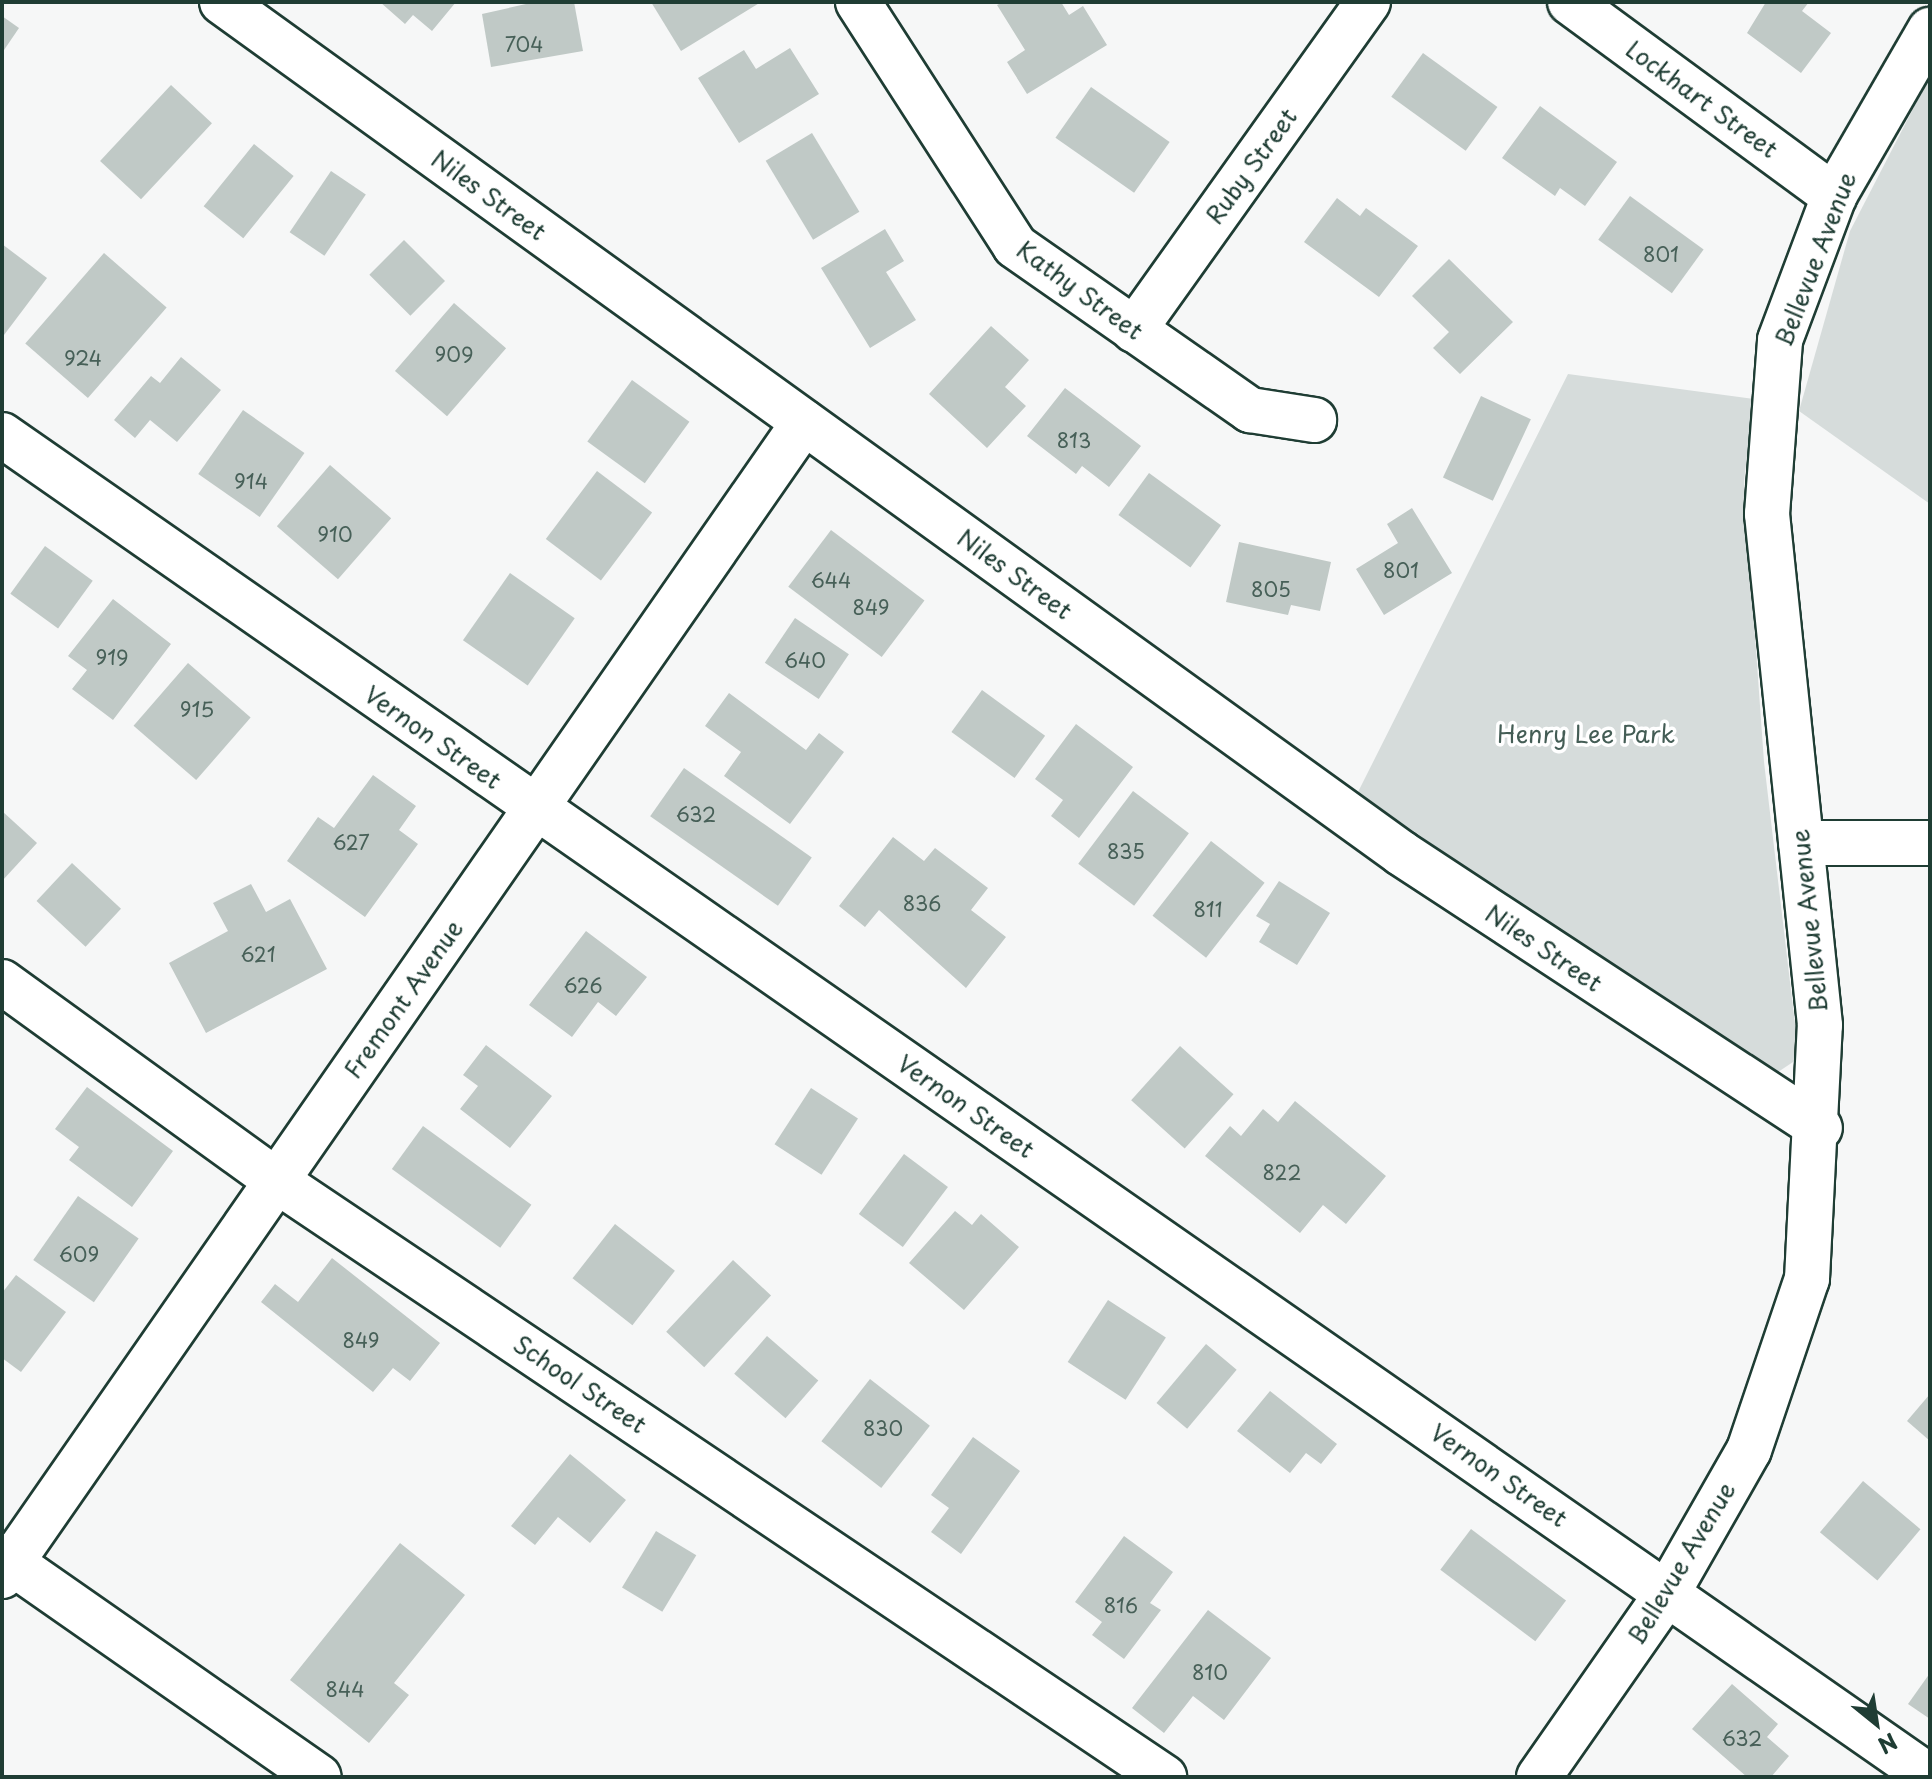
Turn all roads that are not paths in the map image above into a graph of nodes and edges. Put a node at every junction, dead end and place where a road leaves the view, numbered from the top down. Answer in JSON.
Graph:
{"nodes":[{"id":1,"x":222,"y":2,"type":"edge"},
{"id":2,"x":858,"y":2,"type":"edge"},
{"id":3,"x":1368,"y":2,"type":"edge"},
{"id":4,"x":1570,"y":2,"type":"edge"},
{"id":5,"x":1906,"y":2,"type":"edge"},
{"id":6,"x":1930,"y":19,"type":"edge"},
{"id":7,"x":1930,"y":30,"type":"edge"},
{"id":8,"x":1834,"y":196,"type":"junction"},
{"id":9,"x":1134,"y":330,"type":"junction"},
{"id":10,"x":1314,"y":420,"type":"dead end"},
{"id":11,"x":804,"y":422,"type":"junction"},
{"id":12,"x":2,"y":435,"type":"edge"},
{"id":13,"x":536,"y":808,"type":"junction"},
{"id":14,"x":1801,"y":843,"type":"junction"},
{"id":15,"x":1930,"y":843,"type":"edge"},
{"id":16,"x":2,"y":982,"type":"edge"},
{"id":17,"x":1820,"y":1128,"type":"junction"},
{"id":18,"x":277,"y":1181,"type":"junction"},
{"id":19,"x":5,"y":1565,"type":"edge"},
{"id":20,"x":1668,"y":1592,"type":"junction"},
{"id":21,"x":319,"y":1777,"type":"edge"},
{"id":22,"x":1164,"y":1777,"type":"edge"},
{"id":23,"x":1539,"y":1777,"type":"edge"},
{"id":24,"x":1930,"y":1777,"type":"edge"}],
"edges":[{"from":1,"to":11,"type":"street","name":"Niles Street"},
{"from":2,"to":9,"type":"street","name":"Kathy Street"},
{"from":3,"to":9,"type":"street","name":"Ruby Street"},
{"from":4,"to":8,"type":"street","name":"Lockhart Street"},
{"from":5,"to":6,"type":"street"},
{"from":7,"to":8,"type":"street","name":"Bellevue Avenue"},
{"from":8,"to":14,"type":"street","name":"Bellevue Avenue"},
{"from":9,"to":10,"type":"street","name":"Kathy Street"},
{"from":11,"to":13,"type":"street","name":"Fremont Avenue"},
{"from":11,"to":17,"type":"street","name":"Niles Street"},
{"from":12,"to":13,"type":"street","name":"Vernon Street"},
{"from":13,"to":18,"type":"street","name":"Fremont Avenue"},
{"from":13,"to":20,"type":"street","name":"Vernon Street"},
{"from":14,"to":15,"type":"street"},
{"from":14,"to":17,"type":"street","name":"Bellevue Avenue"},
{"from":16,"to":18,"type":"street","name":"School Street"},
{"from":17,"to":20,"type":"street","name":"Bellevue Avenue"},
{"from":18,"to":19,"type":"street","name":"Fremont Avenue"},
{"from":18,"to":22,"type":"street","name":"School Street"},
{"from":19,"to":21,"type":"street"},
{"from":20,"to":23,"type":"street","name":"Bellevue Avenue"},
{"from":20,"to":24,"type":"street","name":"Vernon Street"}]}
